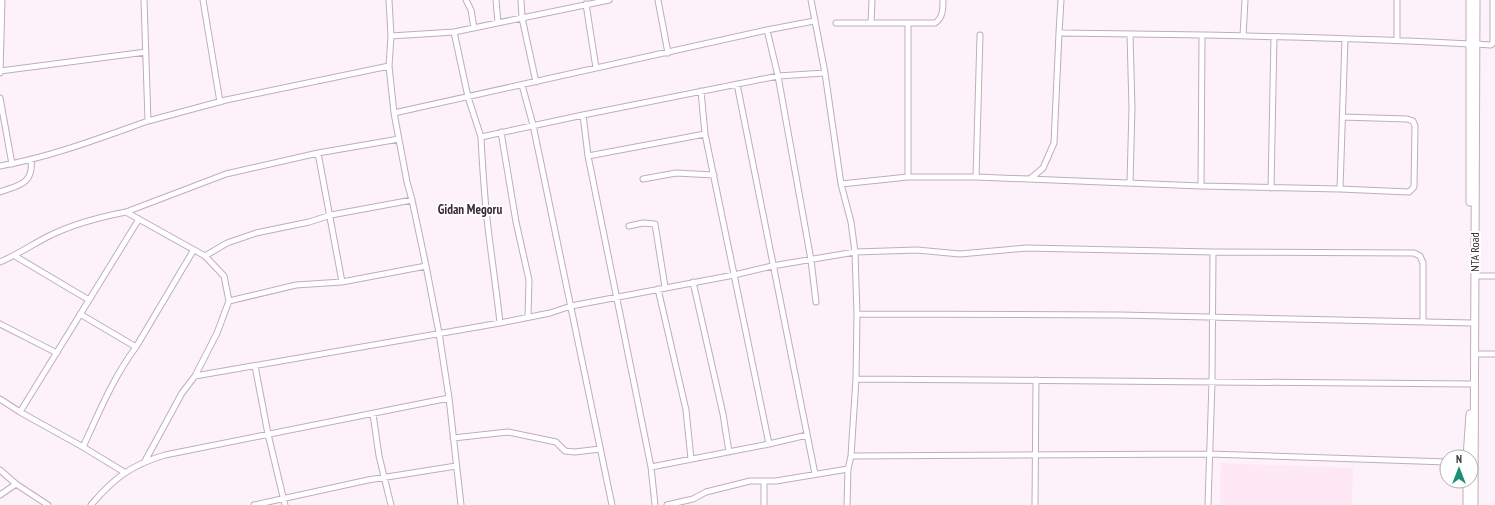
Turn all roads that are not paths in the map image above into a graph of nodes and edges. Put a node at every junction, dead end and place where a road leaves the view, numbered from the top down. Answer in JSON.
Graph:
{"nodes":[{"id":1,"x":2,"y":0,"type":"edge"},
{"id":2,"x":144,"y":0,"type":"edge"},
{"id":3,"x":203,"y":0,"type":"edge"},
{"id":4,"x":389,"y":0,"type":"edge"},
{"id":5,"x":466,"y":0,"type":"edge"},
{"id":6,"x":496,"y":0,"type":"edge"},
{"id":7,"x":521,"y":0,"type":"edge"},
{"id":8,"x":609,"y":0,"type":"edge"},
{"id":9,"x":658,"y":0,"type":"edge"},
{"id":10,"x":811,"y":0,"type":"edge"},
{"id":11,"x":872,"y":0,"type":"edge"},
{"id":12,"x":943,"y":0,"type":"edge"},
{"id":13,"x":1061,"y":0,"type":"edge"},
{"id":14,"x":1245,"y":0,"type":"edge"},
{"id":15,"x":1398,"y":0,"type":"edge"},
{"id":16,"x":1470,"y":0,"type":"edge"},
{"id":17,"x":1476,"y":0,"type":"edge"},
{"id":18,"x":1493,"y":0,"type":"edge"},
{"id":19,"x":586,"y":4,"type":"junction"},
{"id":20,"x":1,"y":13,"type":"edge"},
{"id":21,"x":522,"y":18,"type":"junction"},
{"id":22,"x":814,"y":21,"type":"junction"},
{"id":23,"x":498,"y":23,"type":"junction"},
{"id":24,"x":836,"y":23,"type":"dead end"},
{"id":25,"x":871,"y":23,"type":"junction"},
{"id":26,"x":908,"y":23,"type":"junction"},
{"id":27,"x":474,"y":28,"type":"junction"},
{"id":28,"x":767,"y":30,"type":"junction"},
{"id":29,"x":454,"y":32,"type":"junction"},
{"id":30,"x":1058,"y":33,"type":"junction"},
{"id":31,"x":980,"y":35,"type":"dead end"},
{"id":32,"x":1130,"y":35,"type":"junction"},
{"id":33,"x":1202,"y":35,"type":"junction"},
{"id":34,"x":391,"y":36,"type":"junction"},
{"id":35,"x":1243,"y":36,"type":"junction"},
{"id":36,"x":1274,"y":37,"type":"junction"},
{"id":37,"x":1345,"y":39,"type":"junction"},
{"id":38,"x":1,"y":40,"type":"edge"},
{"id":39,"x":1397,"y":40,"type":"junction"},
{"id":40,"x":1473,"y":44,"type":"junction"},
{"id":41,"x":146,"y":52,"type":"junction"},
{"id":42,"x":668,"y":53,"type":"junction"},
{"id":43,"x":389,"y":66,"type":"junction"},
{"id":44,"x":596,"y":68,"type":"junction"},
{"id":45,"x":0,"y":71,"type":"edge"},
{"id":46,"x":825,"y":73,"type":"junction"},
{"id":47,"x":0,"y":74,"type":"edge"},
{"id":48,"x":778,"y":76,"type":"junction"},
{"id":49,"x":536,"y":82,"type":"junction"},
{"id":50,"x":737,"y":84,"type":"junction"},
{"id":51,"x":522,"y":85,"type":"junction"},
{"id":52,"x":701,"y":91,"type":"junction"},
{"id":53,"x":468,"y":97,"type":"junction"},
{"id":54,"x":0,"y":98,"type":"edge"},
{"id":55,"x":220,"y":102,"type":"junction"},
{"id":56,"x":394,"y":113,"type":"junction"},
{"id":57,"x":583,"y":115,"type":"junction"},
{"id":58,"x":1342,"y":117,"type":"junction"},
{"id":59,"x":148,"y":121,"type":"junction"},
{"id":60,"x":533,"y":125,"type":"junction"},
{"id":61,"x":501,"y":132,"type":"junction"},
{"id":62,"x":705,"y":134,"type":"junction"},
{"id":63,"x":481,"y":136,"type":"junction"},
{"id":64,"x":399,"y":139,"type":"junction"},
{"id":65,"x":318,"y":153,"type":"junction"},
{"id":66,"x":588,"y":156,"type":"junction"},
{"id":67,"x":31,"y":159,"type":"junction"},
{"id":68,"x":12,"y":164,"type":"junction"},
{"id":69,"x":0,"y":166,"type":"edge"},
{"id":70,"x":714,"y":175,"type":"junction"},
{"id":71,"x":908,"y":177,"type":"junction"},
{"id":72,"x":976,"y":177,"type":"junction"},
{"id":73,"x":643,"y":179,"type":"dead end"},
{"id":74,"x":1030,"y":179,"type":"junction"},
{"id":75,"x":1130,"y":182,"type":"junction"},
{"id":76,"x":841,"y":184,"type":"junction"},
{"id":77,"x":1201,"y":186,"type":"junction"},
{"id":78,"x":1271,"y":188,"type":"junction"},
{"id":79,"x":1340,"y":188,"type":"junction"},
{"id":80,"x":0,"y":192,"type":"edge"},
{"id":81,"x":412,"y":200,"type":"junction"},
{"id":82,"x":126,"y":212,"type":"junction"},
{"id":83,"x":330,"y":215,"type":"junction"},
{"id":84,"x":139,"y":220,"type":"junction"},
{"id":85,"x":629,"y":226,"type":"dead end"},
{"id":86,"x":193,"y":251,"type":"junction"},
{"id":87,"x":855,"y":252,"type":"junction"},
{"id":88,"x":1214,"y":252,"type":"junction"},
{"id":89,"x":15,"y":256,"type":"junction"},
{"id":90,"x":205,"y":256,"type":"junction"},
{"id":91,"x":811,"y":260,"type":"junction"},
{"id":92,"x":0,"y":262,"type":"edge"},
{"id":93,"x":426,"y":266,"type":"junction"},
{"id":94,"x":772,"y":266,"type":"junction"},
{"id":95,"x":734,"y":275,"type":"junction"},
{"id":96,"x":1475,"y":276,"type":"junction"},
{"id":97,"x":1495,"y":276,"type":"edge"},
{"id":98,"x":342,"y":282,"type":"junction"},
{"id":99,"x":693,"y":282,"type":"junction"},
{"id":100,"x":665,"y":287,"type":"junction"},
{"id":101,"x":658,"y":289,"type":"junction"},
{"id":102,"x":617,"y":297,"type":"junction"},
{"id":103,"x":89,"y":300,"type":"junction"},
{"id":104,"x":229,"y":301,"type":"junction"},
{"id":105,"x":816,"y":302,"type":"dead end"},
{"id":106,"x":571,"y":306,"type":"junction"},
{"id":107,"x":80,"y":314,"type":"junction"},
{"id":108,"x":857,"y":314,"type":"junction"},
{"id":109,"x":528,"y":317,"type":"junction"},
{"id":110,"x":1212,"y":317,"type":"junction"},
{"id":111,"x":1423,"y":322,"type":"junction"},
{"id":112,"x":500,"y":323,"type":"junction"},
{"id":113,"x":1471,"y":323,"type":"junction"},
{"id":114,"x":0,"y":324,"type":"edge"},
{"id":115,"x":439,"y":332,"type":"junction"},
{"id":116,"x":136,"y":347,"type":"junction"},
{"id":117,"x":57,"y":353,"type":"junction"},
{"id":118,"x":1474,"y":354,"type":"junction"},
{"id":119,"x":1495,"y":354,"type":"edge"},
{"id":120,"x":255,"y":366,"type":"junction"},
{"id":121,"x":195,"y":376,"type":"junction"},
{"id":122,"x":856,"y":379,"type":"junction"},
{"id":123,"x":1036,"y":380,"type":"junction"},
{"id":124,"x":1212,"y":382,"type":"junction"},
{"id":125,"x":1471,"y":384,"type":"junction"},
{"id":126,"x":449,"y":398,"type":"junction"},
{"id":127,"x":0,"y":399,"type":"edge"},
{"id":128,"x":20,"y":412,"type":"junction"},
{"id":129,"x":372,"y":414,"type":"junction"},
{"id":130,"x":268,"y":434,"type":"junction"},
{"id":131,"x":807,"y":435,"type":"junction"},
{"id":132,"x":453,"y":438,"type":"junction"},
{"id":133,"x":769,"y":444,"type":"junction"},
{"id":134,"x":83,"y":447,"type":"junction"},
{"id":135,"x":600,"y":449,"type":"junction"},
{"id":136,"x":1467,"y":449,"type":"edge"},
{"id":137,"x":729,"y":452,"type":"junction"},
{"id":138,"x":1036,"y":454,"type":"junction"},
{"id":139,"x":1209,"y":454,"type":"junction"},
{"id":140,"x":851,"y":456,"type":"junction"},
{"id":141,"x":691,"y":459,"type":"junction"},
{"id":142,"x":145,"y":461,"type":"junction"},
{"id":143,"x":1439,"y":462,"type":"edge"},
{"id":144,"x":456,"y":466,"type":"junction"},
{"id":145,"x":651,"y":467,"type":"junction"},
{"id":146,"x":848,"y":469,"type":"junction"},
{"id":147,"x":0,"y":470,"type":"edge"},
{"id":148,"x":124,"y":472,"type":"junction"},
{"id":149,"x":815,"y":474,"type":"junction"},
{"id":150,"x":384,"y":478,"type":"junction"},
{"id":151,"x":764,"y":482,"type":"junction"},
{"id":152,"x":16,"y":484,"type":"junction"},
{"id":153,"x":1467,"y":489,"type":"edge"},
{"id":154,"x":0,"y":495,"type":"edge"},
{"id":155,"x":284,"y":502,"type":"edge"},
{"id":156,"x":48,"y":505,"type":"edge"},
{"id":157,"x":91,"y":505,"type":"edge"},
{"id":158,"x":254,"y":505,"type":"edge"},
{"id":159,"x":391,"y":505,"type":"edge"},
{"id":160,"x":461,"y":505,"type":"edge"},
{"id":161,"x":612,"y":505,"type":"edge"},
{"id":162,"x":655,"y":505,"type":"edge"},
{"id":163,"x":667,"y":505,"type":"edge"},
{"id":164,"x":764,"y":505,"type":"edge"},
{"id":165,"x":847,"y":505,"type":"edge"},
{"id":166,"x":1035,"y":505,"type":"edge"},
{"id":167,"x":1208,"y":505,"type":"edge"},
{"id":168,"x":1467,"y":505,"type":"edge"},
{"id":169,"x":1474,"y":505,"type":"edge"}],
"edges":[{"from":1,"to":20,"type":"street"},
{"from":2,"to":41,"type":"street"},
{"from":3,"to":55,"type":"street"},
{"from":4,"to":34,"type":"street"},
{"from":5,"to":27,"type":"street"},
{"from":6,"to":23,"type":"street"},
{"from":7,"to":21,"type":"street"},
{"from":8,"to":19,"type":"street"},
{"from":9,"to":42,"type":"street"},
{"from":10,"to":22,"type":"street"},
{"from":11,"to":25,"type":"street"},
{"from":12,"to":26,"type":"street"},
{"from":13,"to":30,"type":"street"},
{"from":14,"to":35,"type":"street"},
{"from":15,"to":39,"type":"street"},
{"from":16,"to":40,"type":"main road","name":"NTA Road"},
{"from":17,"to":40,"type":"main road","name":"NTA Road"},
{"from":18,"to":40,"type":"street"},
{"from":19,"to":21,"type":"street"},
{"from":19,"to":44,"type":"street"},
{"from":20,"to":38,"type":"street"},
{"from":21,"to":23,"type":"street"},
{"from":21,"to":49,"type":"street"},
{"from":22,"to":28,"type":"street"},
{"from":22,"to":46,"type":"street"},
{"from":23,"to":27,"type":"street"},
{"from":24,"to":25,"type":"street"},
{"from":25,"to":26,"type":"street"},
{"from":26,"to":71,"type":"street"},
{"from":27,"to":29,"type":"street"},
{"from":28,"to":42,"type":"street"},
{"from":28,"to":48,"type":"street"},
{"from":29,"to":34,"type":"street"},
{"from":29,"to":53,"type":"street"},
{"from":30,"to":32,"type":"street"},
{"from":30,"to":74,"type":"street"},
{"from":31,"to":72,"type":"street"},
{"from":32,"to":33,"type":"street"},
{"from":32,"to":75,"type":"street"},
{"from":33,"to":35,"type":"street"},
{"from":33,"to":77,"type":"street"},
{"from":34,"to":43,"type":"street"},
{"from":35,"to":36,"type":"street"},
{"from":36,"to":37,"type":"street"},
{"from":36,"to":78,"type":"street"},
{"from":37,"to":39,"type":"street"},
{"from":37,"to":58,"type":"street"},
{"from":38,"to":45,"type":"street"},
{"from":39,"to":40,"type":"street"},
{"from":40,"to":96,"type":"main road","name":"NTA Road"},
{"from":40,"to":113,"type":"main road","name":"NTA Road"},
{"from":41,"to":45,"type":"street"},
{"from":41,"to":59,"type":"street"},
{"from":42,"to":44,"type":"street"},
{"from":43,"to":55,"type":"street"},
{"from":43,"to":56,"type":"street"},
{"from":44,"to":49,"type":"street"},
{"from":45,"to":47,"type":"street"},
{"from":46,"to":48,"type":"street"},
{"from":46,"to":76,"type":"street"},
{"from":48,"to":50,"type":"street"},
{"from":48,"to":91,"type":"street"},
{"from":49,"to":51,"type":"street"},
{"from":50,"to":52,"type":"street"},
{"from":50,"to":94,"type":"street"},
{"from":51,"to":53,"type":"street"},
{"from":51,"to":60,"type":"street"},
{"from":52,"to":57,"type":"street"},
{"from":52,"to":62,"type":"street"},
{"from":53,"to":56,"type":"street"},
{"from":53,"to":63,"type":"street"},
{"from":54,"to":68,"type":"street"},
{"from":55,"to":59,"type":"street"},
{"from":56,"to":64,"type":"street"},
{"from":57,"to":60,"type":"street"},
{"from":57,"to":66,"type":"street"},
{"from":58,"to":79,"type":"street"},
{"from":58,"to":79,"type":"street"},
{"from":59,"to":67,"type":"street"},
{"from":60,"to":61,"type":"street"},
{"from":60,"to":106,"type":"street"},
{"from":61,"to":63,"type":"street"},
{"from":61,"to":109,"type":"street"},
{"from":62,"to":66,"type":"street"},
{"from":62,"to":70,"type":"street"},
{"from":63,"to":112,"type":"street"},
{"from":64,"to":65,"type":"street"},
{"from":64,"to":81,"type":"street"},
{"from":65,"to":82,"type":"street"},
{"from":65,"to":83,"type":"street"},
{"from":66,"to":102,"type":"street"},
{"from":67,"to":68,"type":"street"},
{"from":67,"to":80,"type":"street"},
{"from":68,"to":69,"type":"street"},
{"from":70,"to":73,"type":"street"},
{"from":70,"to":95,"type":"street"},
{"from":71,"to":72,"type":"street"},
{"from":71,"to":76,"type":"street"},
{"from":72,"to":74,"type":"street"},
{"from":74,"to":75,"type":"street"},
{"from":75,"to":77,"type":"street"},
{"from":76,"to":87,"type":"street"},
{"from":77,"to":78,"type":"street"},
{"from":78,"to":79,"type":"street"},
{"from":81,"to":83,"type":"street"},
{"from":81,"to":93,"type":"street"},
{"from":82,"to":84,"type":"street"},
{"from":82,"to":89,"type":"street"},
{"from":83,"to":90,"type":"street"},
{"from":83,"to":98,"type":"street"},
{"from":84,"to":86,"type":"street"},
{"from":84,"to":103,"type":"street"},
{"from":85,"to":100,"type":"street"},
{"from":86,"to":90,"type":"street"},
{"from":86,"to":116,"type":"street"},
{"from":87,"to":88,"type":"street"},
{"from":87,"to":91,"type":"street"},
{"from":87,"to":108,"type":"street"},
{"from":88,"to":110,"type":"street"},
{"from":88,"to":111,"type":"street"},
{"from":89,"to":92,"type":"street"},
{"from":89,"to":103,"type":"street"},
{"from":90,"to":104,"type":"street"},
{"from":91,"to":94,"type":"street"},
{"from":91,"to":105,"type":"street"},
{"from":93,"to":98,"type":"street"},
{"from":93,"to":115,"type":"street"},
{"from":94,"to":95,"type":"street"},
{"from":94,"to":131,"type":"street"},
{"from":95,"to":99,"type":"street"},
{"from":95,"to":133,"type":"street"},
{"from":96,"to":97,"type":"street"},
{"from":96,"to":118,"type":"main road","name":"NTA Road"},
{"from":98,"to":104,"type":"street"},
{"from":99,"to":100,"type":"street"},
{"from":99,"to":137,"type":"street"},
{"from":100,"to":101,"type":"street"},
{"from":101,"to":102,"type":"street"},
{"from":101,"to":141,"type":"street"},
{"from":102,"to":106,"type":"street"},
{"from":102,"to":145,"type":"street"},
{"from":103,"to":107,"type":"street"},
{"from":104,"to":121,"type":"street"},
{"from":106,"to":109,"type":"street"},
{"from":106,"to":135,"type":"street"},
{"from":107,"to":116,"type":"street"},
{"from":107,"to":117,"type":"street"},
{"from":108,"to":110,"type":"street"},
{"from":108,"to":122,"type":"street"},
{"from":109,"to":112,"type":"street"},
{"from":110,"to":111,"type":"street"},
{"from":110,"to":124,"type":"street"},
{"from":111,"to":113,"type":"street"},
{"from":112,"to":115,"type":"street"},
{"from":113,"to":125,"type":"main road","name":"NTA Road"},
{"from":114,"to":117,"type":"street"},
{"from":115,"to":120,"type":"street"},
{"from":115,"to":126,"type":"street"},
{"from":116,"to":134,"type":"street"},
{"from":117,"to":128,"type":"street"},
{"from":118,"to":119,"type":"street"},
{"from":118,"to":169,"type":"main road","name":"NTA Road"},
{"from":120,"to":121,"type":"street"},
{"from":120,"to":130,"type":"street"},
{"from":121,"to":142,"type":"street"},
{"from":122,"to":123,"type":"street"},
{"from":122,"to":140,"type":"street"},
{"from":123,"to":124,"type":"street"},
{"from":123,"to":138,"type":"street"},
{"from":124,"to":125,"type":"street"},
{"from":124,"to":139,"type":"street"},
{"from":125,"to":136,"type":"main road","name":"NTA Road"},
{"from":126,"to":129,"type":"street"},
{"from":126,"to":132,"type":"street"},
{"from":127,"to":128,"type":"street"},
{"from":128,"to":134,"type":"street"},
{"from":129,"to":130,"type":"street"},
{"from":129,"to":150,"type":"street"},
{"from":130,"to":142,"type":"street"},
{"from":130,"to":155,"type":"street"},
{"from":131,"to":133,"type":"street"},
{"from":131,"to":149,"type":"street"},
{"from":132,"to":135,"type":"street"},
{"from":132,"to":144,"type":"street"},
{"from":133,"to":137,"type":"street"},
{"from":134,"to":148,"type":"street"},
{"from":135,"to":161,"type":"street"},
{"from":137,"to":141,"type":"street"},
{"from":138,"to":139,"type":"street"},
{"from":138,"to":140,"type":"street"},
{"from":138,"to":166,"type":"street"},
{"from":139,"to":143,"type":"street"},
{"from":139,"to":167,"type":"street"},
{"from":140,"to":146,"type":"street"},
{"from":141,"to":145,"type":"street"},
{"from":142,"to":148,"type":"street"},
{"from":144,"to":150,"type":"street"},
{"from":144,"to":160,"type":"street"},
{"from":145,"to":162,"type":"street"},
{"from":146,"to":149,"type":"street"},
{"from":146,"to":165,"type":"street"},
{"from":147,"to":152,"type":"street"},
{"from":148,"to":157,"type":"street"},
{"from":149,"to":151,"type":"street"},
{"from":150,"to":155,"type":"street"},
{"from":150,"to":159,"type":"street"},
{"from":151,"to":163,"type":"street"},
{"from":151,"to":164,"type":"street"},
{"from":152,"to":154,"type":"street"},
{"from":152,"to":156,"type":"street"},
{"from":153,"to":168,"type":"main road"},
{"from":155,"to":158,"type":"street"}]}
